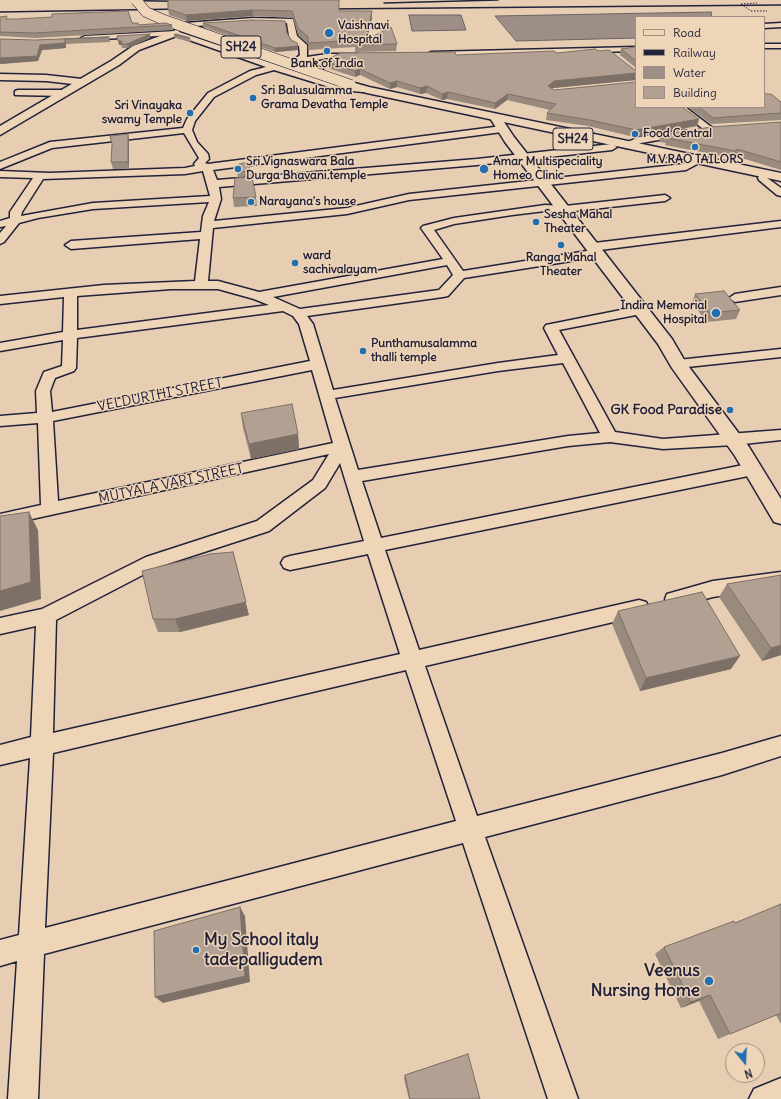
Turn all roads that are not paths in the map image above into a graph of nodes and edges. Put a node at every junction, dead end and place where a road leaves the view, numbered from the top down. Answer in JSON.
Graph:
{"nodes":[{"id":1,"x":136,"y":0,"type":"edge"},
{"id":2,"x":147,"y":0,"type":"edge"},
{"id":3,"x":203,"y":0,"type":"edge"},
{"id":4,"x":781,"y":25,"type":"edge"},
{"id":5,"x":765,"y":26,"type":"edge"},
{"id":6,"x":176,"y":33,"type":"junction"},
{"id":7,"x":74,"y":39,"type":"edge"},
{"id":8,"x":765,"y":46,"type":"edge"},
{"id":9,"x":781,"y":46,"type":"edge"},
{"id":10,"x":635,"y":49,"type":"edge"},
{"id":11,"x":607,"y":50,"type":"junction"},
{"id":12,"x":421,"y":54,"type":"edge"},
{"id":13,"x":369,"y":56,"type":"edge"},
{"id":14,"x":299,"y":60,"type":"junction"},
{"id":15,"x":618,"y":60,"type":"edge"},
{"id":16,"x":274,"y":67,"type":"junction"},
{"id":17,"x":0,"y":77,"type":"edge"},
{"id":18,"x":82,"y":82,"type":"junction"},
{"id":19,"x":365,"y":90,"type":"junction"},
{"id":20,"x":18,"y":93,"type":"dead end"},
{"id":21,"x":64,"y":93,"type":"junction"},
{"id":22,"x":680,"y":108,"type":"edge"},
{"id":23,"x":499,"y":123,"type":"junction"},
{"id":24,"x":187,"y":130,"type":"junction"},
{"id":25,"x":0,"y":131,"type":"edge"},
{"id":26,"x":626,"y":145,"type":"junction"},
{"id":27,"x":612,"y":147,"type":"junction"},
{"id":28,"x":524,"y":158,"type":"junction"},
{"id":29,"x":694,"y":163,"type":"junction"},
{"id":30,"x":0,"y":166,"type":"edge"},
{"id":31,"x":207,"y":168,"type":"junction"},
{"id":32,"x":0,"y":174,"type":"edge"},
{"id":33,"x":40,"y":176,"type":"junction"},
{"id":34,"x":781,"y":177,"type":"edge"},
{"id":35,"x":762,"y":178,"type":"junction"},
{"id":36,"x":781,"y":182,"type":"edge"},
{"id":37,"x":543,"y":183,"type":"junction"},
{"id":38,"x":213,"y":184,"type":"junction"},
{"id":39,"x":781,"y":193,"type":"edge"},
{"id":40,"x":665,"y":198,"type":"dead end"},
{"id":41,"x":216,"y":199,"type":"junction"},
{"id":42,"x":565,"y":209,"type":"junction"},
{"id":43,"x":15,"y":220,"type":"junction"},
{"id":44,"x":0,"y":224,"type":"edge"},
{"id":45,"x":781,"y":224,"type":"edge"},
{"id":46,"x":207,"y":230,"type":"junction"},
{"id":47,"x":0,"y":240,"type":"edge"},
{"id":48,"x":71,"y":245,"type":"dead end"},
{"id":49,"x":596,"y":250,"type":"junction"},
{"id":50,"x":450,"y":260,"type":"junction"},
{"id":51,"x":460,"y":275,"type":"junction"},
{"id":52,"x":201,"y":285,"type":"junction"},
{"id":53,"x":781,"y":291,"type":"edge"},
{"id":54,"x":72,"y":292,"type":"junction"},
{"id":55,"x":259,"y":296,"type":"junction"},
{"id":56,"x":735,"y":298,"type":"dead end"},
{"id":57,"x":0,"y":300,"type":"edge"},
{"id":58,"x":291,"y":310,"type":"junction"},
{"id":59,"x":641,"y":310,"type":"junction"},
{"id":60,"x":70,"y":335,"type":"junction"},
{"id":61,"x":0,"y":347,"type":"edge"},
{"id":62,"x":781,"y":353,"type":"edge"},
{"id":63,"x":567,"y":358,"type":"junction"},
{"id":64,"x":319,"y":364,"type":"junction"},
{"id":65,"x":678,"y":364,"type":"junction"},
{"id":66,"x":328,"y":395,"type":"junction"},
{"id":67,"x":46,"y":418,"type":"junction"},
{"id":68,"x":0,"y":421,"type":"edge"},
{"id":69,"x":781,"y":435,"type":"edge"},
{"id":70,"x":610,"y":437,"type":"junction"},
{"id":71,"x":734,"y":440,"type":"junction"},
{"id":72,"x":342,"y":446,"type":"junction"},
{"id":73,"x":753,"y":469,"type":"junction"},
{"id":74,"x":352,"y":477,"type":"junction"},
{"id":75,"x":50,"y":510,"type":"junction"},
{"id":76,"x":779,"y":512,"type":"edge"},
{"id":77,"x":0,"y":520,"type":"edge"},
{"id":78,"x":375,"y":547,"type":"junction"},
{"id":79,"x":290,"y":563,"type":"dead end"},
{"id":80,"x":781,"y":579,"type":"edge"},
{"id":81,"x":46,"y":616,"type":"junction"},
{"id":82,"x":0,"y":626,"type":"edge"},
{"id":83,"x":412,"y":659,"type":"junction"},
{"id":84,"x":42,"y":745,"type":"junction"},
{"id":85,"x":781,"y":746,"type":"edge"},
{"id":86,"x":0,"y":755,"type":"edge"},
{"id":87,"x":469,"y":828,"type":"junction"},
{"id":88,"x":32,"y":945,"type":"junction"},
{"id":89,"x":0,"y":954,"type":"edge"},
{"id":90,"x":781,"y":1092,"type":"edge"},
{"id":91,"x":23,"y":1099,"type":"edge"},
{"id":92,"x":564,"y":1099,"type":"edge"},
{"id":93,"x":764,"y":1099,"type":"edge"}],
"edges":[{"from":1,"to":19,"type":"main road","number":"SH24","bridge":true},
{"from":2,"to":3,"type":"lane"},
{"from":4,"to":5,"type":"street"},
{"from":6,"to":7,"type":"street"},
{"from":6,"to":16,"type":"street"},
{"from":6,"to":18,"type":"main road"},
{"from":8,"to":9,"type":"street"},
{"from":10,"to":11,"type":"street"},
{"from":11,"to":12,"type":"street"},
{"from":11,"to":15,"type":"street"},
{"from":13,"to":14,"type":"street"},
{"from":14,"to":14,"type":"street"},
{"from":14,"to":19,"type":"street"},
{"from":16,"to":19,"type":"street"},
{"from":16,"to":24,"type":"street"},
{"from":17,"to":18,"type":"street"},
{"from":18,"to":21,"type":"main road"},
{"from":19,"to":23,"type":"main road","number":"SH24"},
{"from":20,"to":21,"type":"street"},
{"from":21,"to":25,"type":"main road"},
{"from":22,"to":26,"type":"street"},
{"from":23,"to":26,"type":"main road","number":"SH24"},
{"from":23,"to":27,"type":"main road","number":"SH24"},
{"from":23,"to":28,"type":"main road"},
{"from":23,"to":31,"type":"street"},
{"from":24,"to":30,"type":"street"},
{"from":24,"to":31,"type":"street"},
{"from":26,"to":34,"type":"main road","number":"SH24"},
{"from":27,"to":28,"type":"street"},
{"from":27,"to":29,"type":"main road","number":"SH24"},
{"from":28,"to":37,"type":"main road"},
{"from":28,"to":38,"type":"street"},
{"from":29,"to":35,"type":"main road","number":"SH24"},
{"from":29,"to":37,"type":"street"},
{"from":31,"to":33,"type":"street"},
{"from":31,"to":38,"type":"street"},
{"from":32,"to":33,"type":"street"},
{"from":33,"to":43,"type":"street"},
{"from":35,"to":36,"type":"main road","number":"SH24"},
{"from":35,"to":39,"type":"street"},
{"from":37,"to":42,"type":"main road"},
{"from":37,"to":46,"type":"street"},
{"from":38,"to":41,"type":"street"},
{"from":40,"to":42,"type":"street"},
{"from":41,"to":43,"type":"street"},
{"from":41,"to":46,"type":"street"},
{"from":42,"to":49,"type":"main road"},
{"from":42,"to":50,"type":"street"},
{"from":43,"to":44,"type":"street"},
{"from":43,"to":47,"type":"street"},
{"from":45,"to":49,"type":"street"},
{"from":46,"to":48,"type":"street"},
{"from":46,"to":52,"type":"street"},
{"from":49,"to":51,"type":"street"},
{"from":49,"to":59,"type":"main road"},
{"from":50,"to":51,"type":"street"},
{"from":50,"to":55,"type":"street"},
{"from":51,"to":58,"type":"street"},
{"from":52,"to":54,"type":"street"},
{"from":52,"to":55,"type":"street"},
{"from":53,"to":56,"type":"street"},
{"from":54,"to":57,"type":"street"},
{"from":54,"to":60,"type":"street"},
{"from":55,"to":58,"type":"street"},
{"from":58,"to":60,"type":"street"},
{"from":58,"to":64,"type":"street"},
{"from":59,"to":63,"type":"street"},
{"from":59,"to":65,"type":"main road"},
{"from":60,"to":61,"type":"street"},
{"from":60,"to":67,"type":"street"},
{"from":62,"to":65,"type":"street"},
{"from":63,"to":66,"type":"street"},
{"from":63,"to":70,"type":"street"},
{"from":64,"to":66,"type":"street"},
{"from":64,"to":67,"type":"street","name":"VELDURTHI STREET"},
{"from":65,"to":71,"type":"main road"},
{"from":66,"to":72,"type":"street"},
{"from":67,"to":68,"type":"street","name":"VELDURTHI STREET"},
{"from":67,"to":75,"type":"street"},
{"from":69,"to":71,"type":"street"},
{"from":70,"to":71,"type":"street"},
{"from":70,"to":74,"type":"street"},
{"from":71,"to":73,"type":"main road"},
{"from":72,"to":74,"type":"street"},
{"from":72,"to":75,"type":"street","name":"MUTYALA VARI STREET"},
{"from":72,"to":81,"type":"street"},
{"from":73,"to":76,"type":"main road"},
{"from":73,"to":78,"type":"street"},
{"from":74,"to":78,"type":"street"},
{"from":75,"to":77,"type":"street","name":"MUTYALA VARI STREET"},
{"from":78,"to":79,"type":"street"},
{"from":78,"to":83,"type":"street"},
{"from":80,"to":83,"type":"street"},
{"from":81,"to":82,"type":"street"},
{"from":81,"to":84,"type":"street"},
{"from":83,"to":84,"type":"street"},
{"from":83,"to":87,"type":"street"},
{"from":84,"to":86,"type":"street"},
{"from":84,"to":88,"type":"street"},
{"from":85,"to":87,"type":"street"},
{"from":87,"to":88,"type":"street"},
{"from":87,"to":92,"type":"street"},
{"from":88,"to":89,"type":"street"},
{"from":88,"to":91,"type":"street"},
{"from":90,"to":93,"type":"street"}]}
